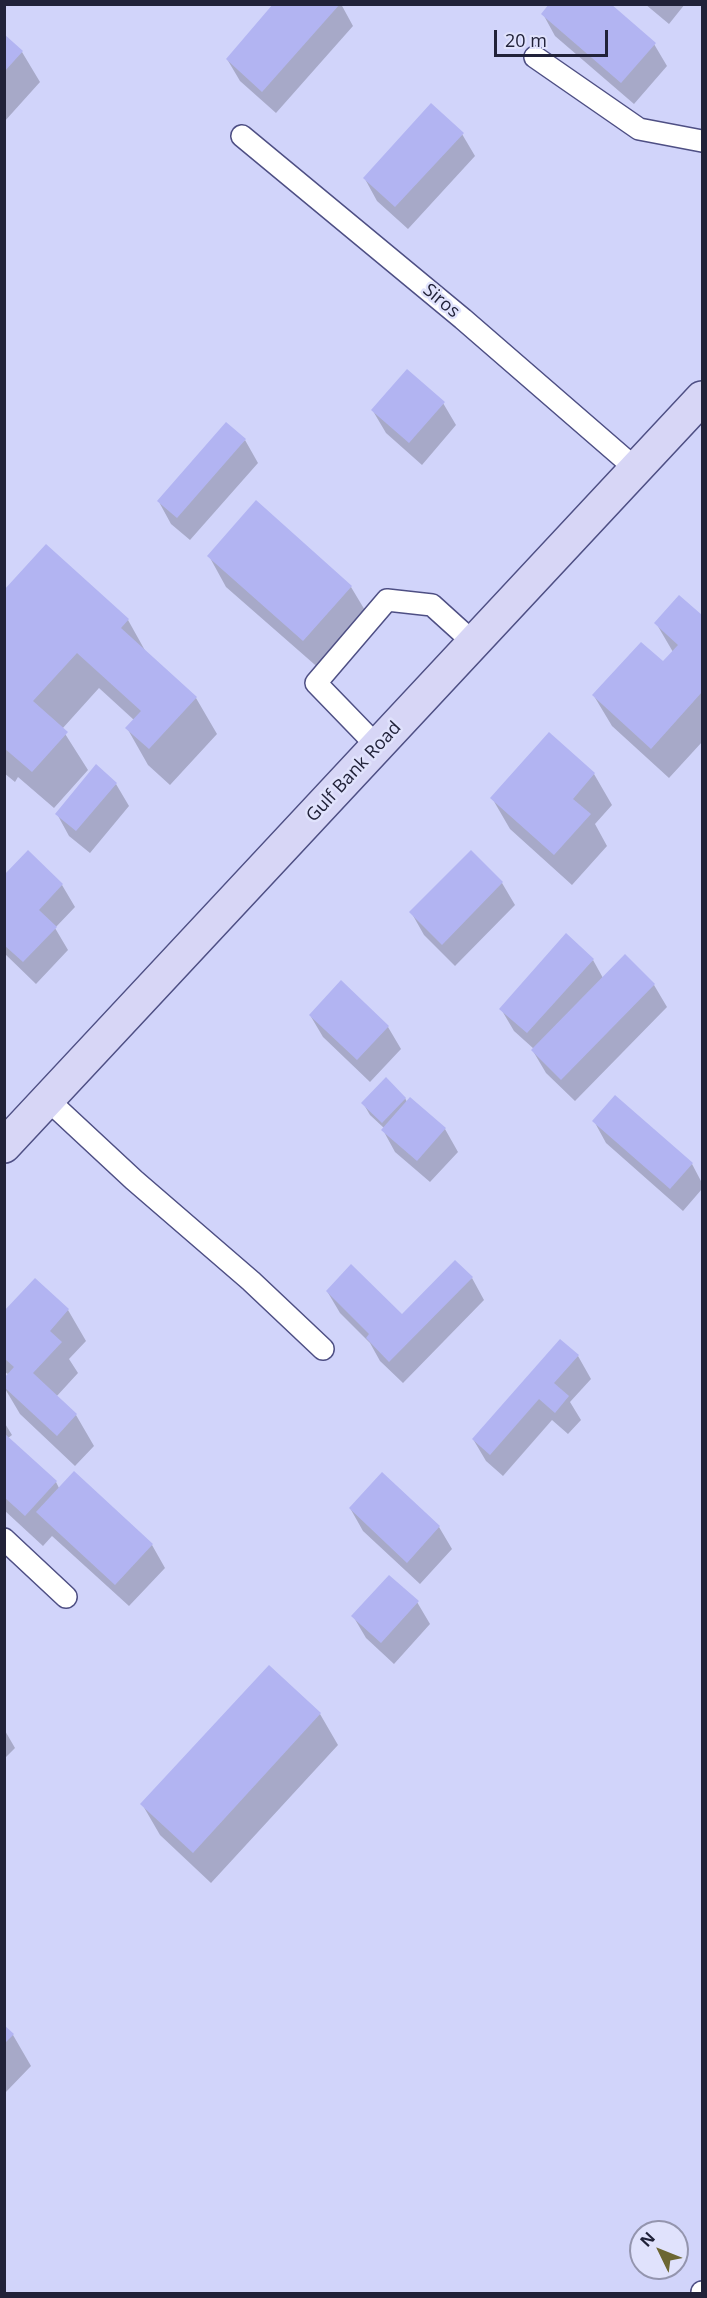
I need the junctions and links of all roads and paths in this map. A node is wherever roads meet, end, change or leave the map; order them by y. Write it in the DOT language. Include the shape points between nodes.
graph roads {
  1 [pos="535,57"];
  2 [pos="242,136"];
  3 [pos="702,141"];
  4 [pos="702,398"];
  5 [pos="636,469"];
  6 [pos="474,644"];
  7 [pos="377,747"];
  8 [pos="48,1100"];
  9 [pos="9,1132"];
  10 [pos="323,1349"];
  11 [pos="4,1539"];
  12 [pos="66,1597"];
  1 -- 3 [label="lane" via="639,129"];
  2 -- 5 [label="lane, Siros"];
  4 -- 5 [label="main road, Gulf Bank Road"];
  5 -- 6 [label="main road, Gulf Bank Road"];
  6 -- 7 [label="main road, Gulf Bank Road"];
  6 -- 7 [label="lane" via="432,605 387,600 316,683"];
  7 -- 8 [label="main road, Gulf Bank Road"];
  8 -- 9 [label="main road, Gulf Bank Road"];
  8 -- 10 [label="lane"];
  11 -- 12 [label="lane"];
}
